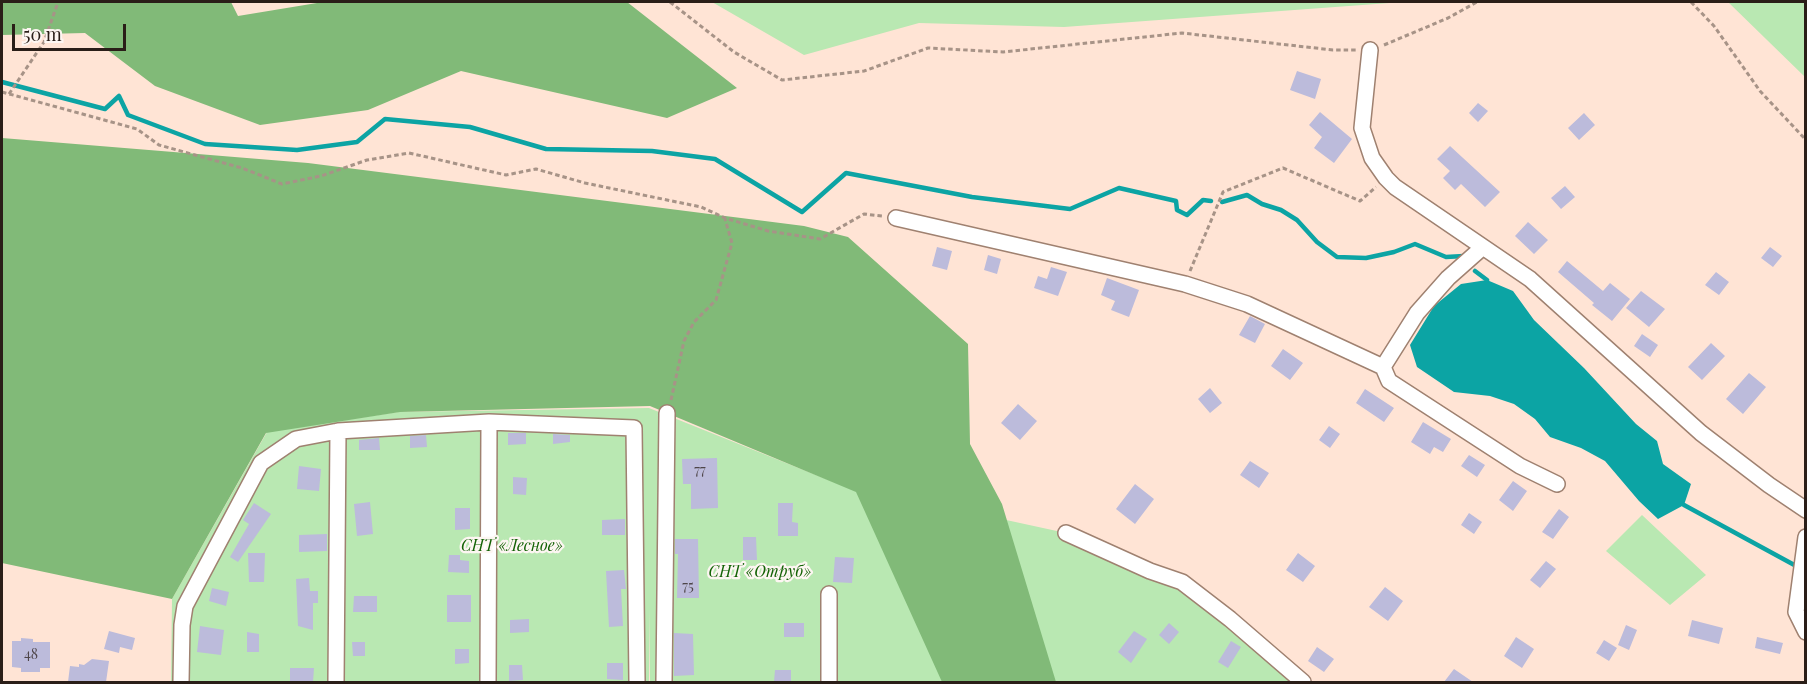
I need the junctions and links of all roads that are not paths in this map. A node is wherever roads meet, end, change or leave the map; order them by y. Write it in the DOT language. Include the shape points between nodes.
graph roads {
  1 [pos="1370,50"];
  2 [pos="896,218"];
  3 [pos="1483,247"];
  4 [pos="1383,367"];
  5 [pos="667,413"];
  6 [pos="489,422"];
  7 [pos="338,431"];
  8 [pos="1557,484"];
  9 [pos="1806,510"];
  10 [pos="1066,533"];
  11 [pos="1806,537"];
  12 [pos="830,594"];
  13 [pos="1806,632"];
  14 [pos="181,682"];
  15 [pos="336,682"];
  16 [pos="488,682"];
  17 [pos="637,682"];
  18 [pos="664,682"];
  19 [pos="829,682"];
  20 [pos="1303,682"];
  1 -- 3 [label="street" via="1362,128 1372,158 1395,188"];
  2 -- 4 [label="street" via="1185,284 1247,304"];
  3 -- 4 [label="street" via="1417,313"];
  3 -- 9 [label="street" via="1530,279 1701,433"];
  4 -- 8 [label="street" via="1389,381 1520,466"];
  5 -- 18 [label="street"];
  6 -- 7 [label="street"];
  6 -- 16 [label="street"];
  6 -- 17 [label="street" via="634,428"];
  7 -- 14 [label="street" via="296,439 261,464 185,606"];
  7 -- 15 [label="street"];
  10 -- 20 [label="street" via="1182,582"];
  11 -- 13 [label="street" via="1796,612"];
  12 -- 19 [label="street"];
}
